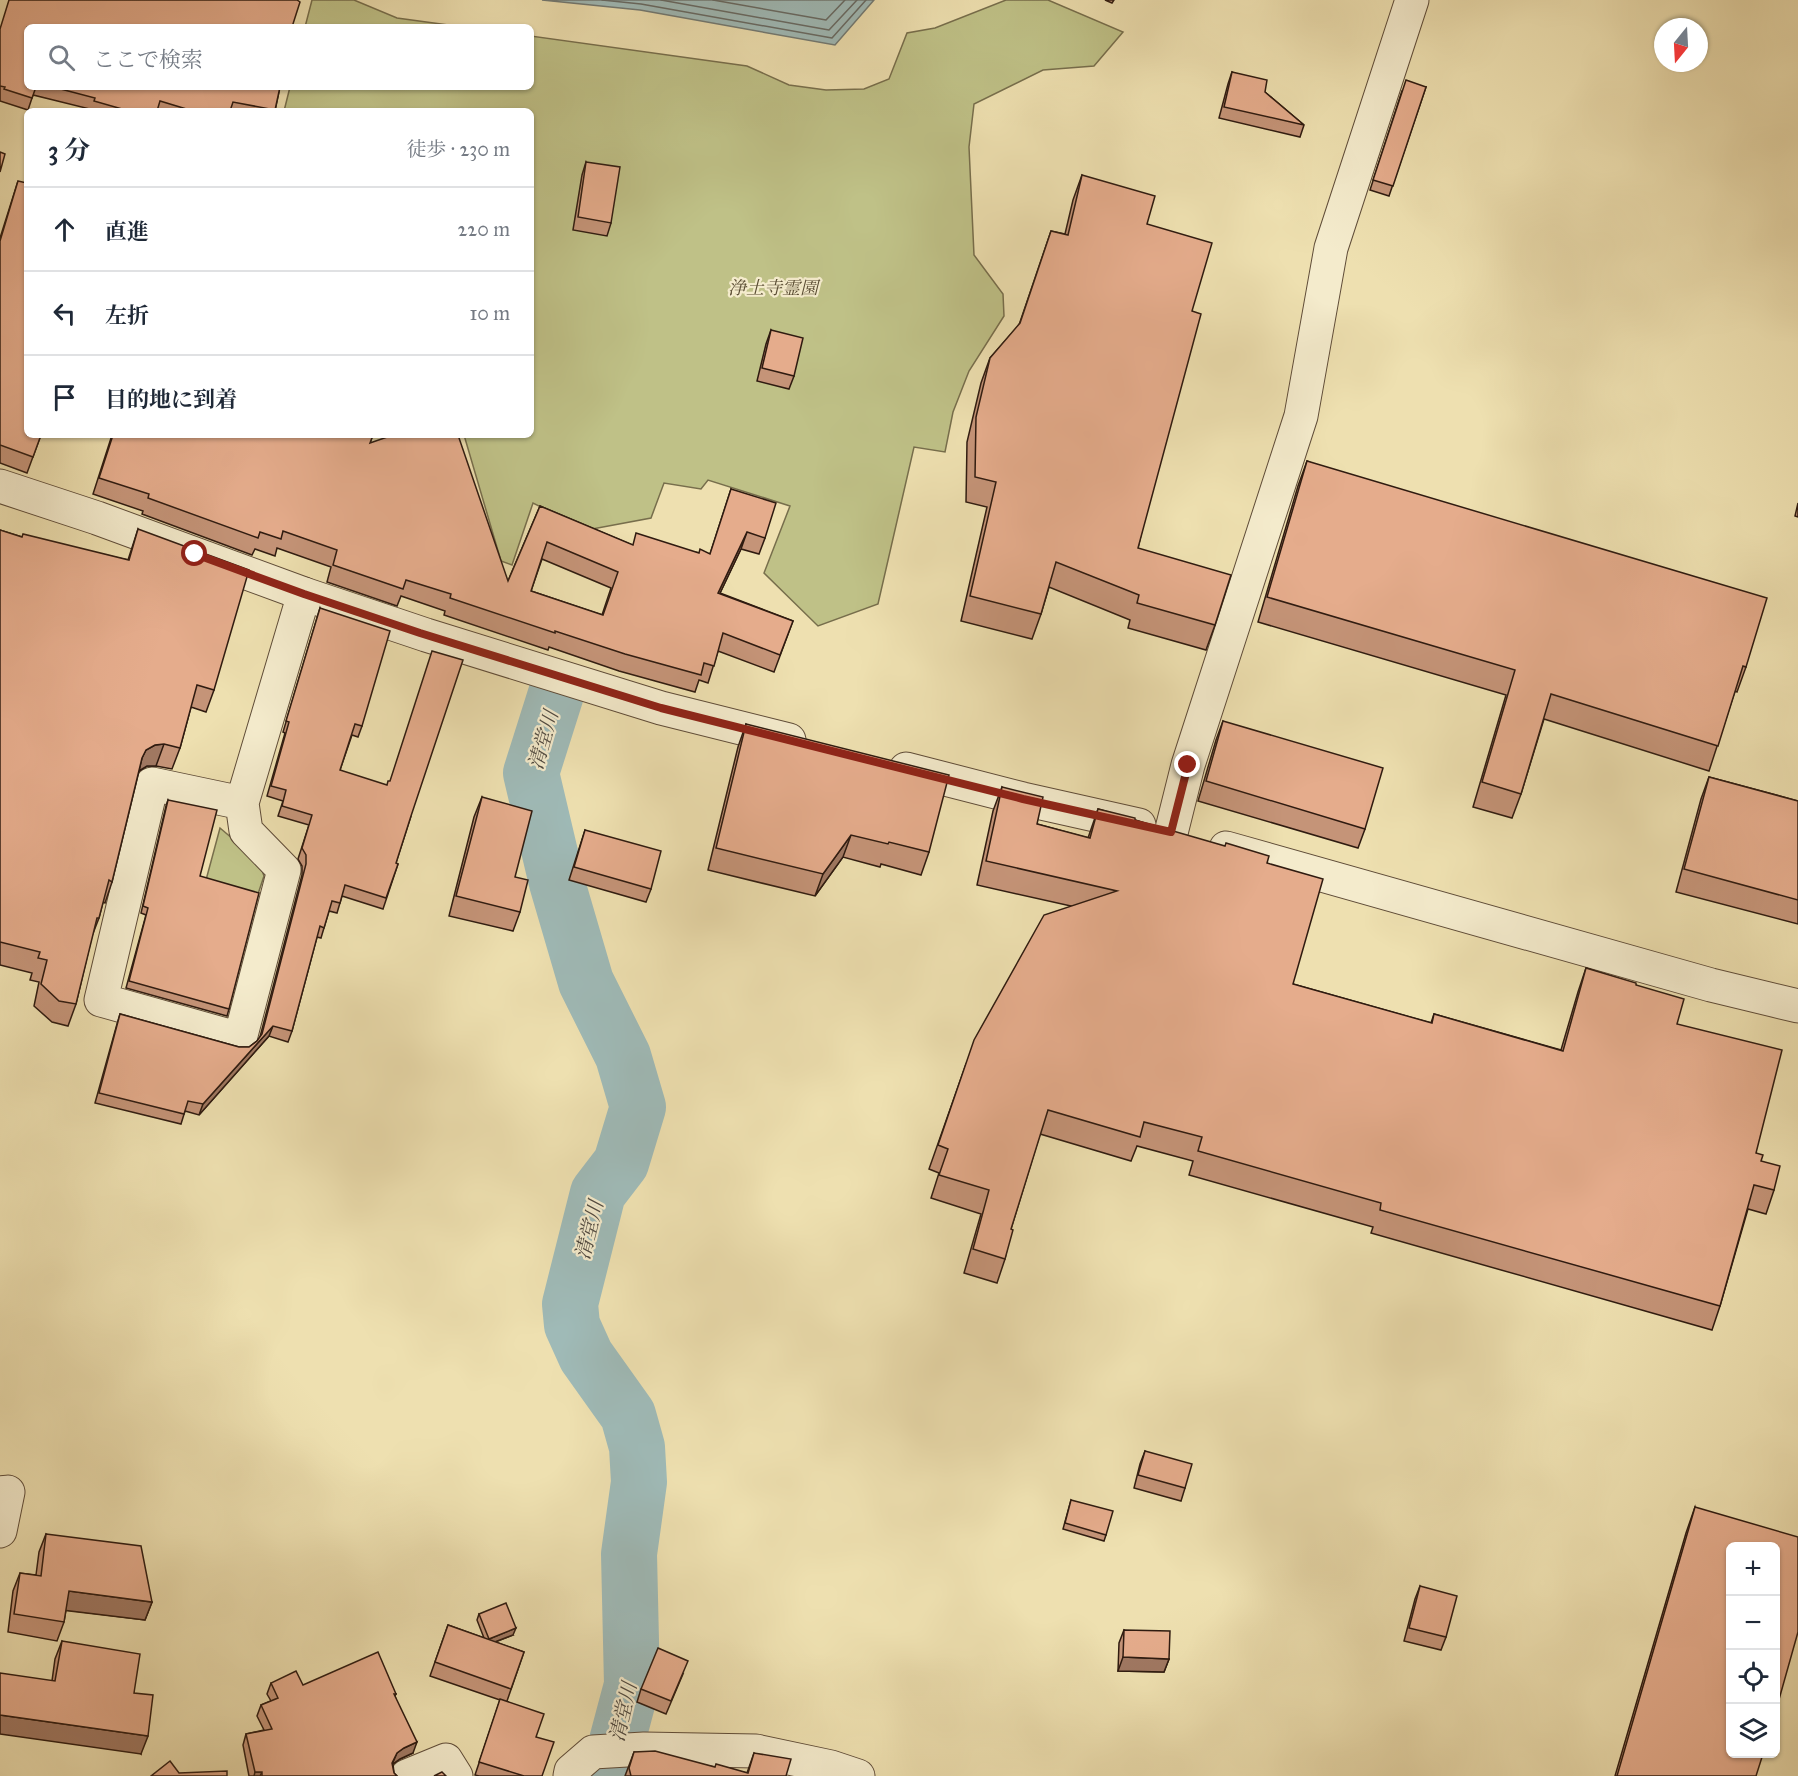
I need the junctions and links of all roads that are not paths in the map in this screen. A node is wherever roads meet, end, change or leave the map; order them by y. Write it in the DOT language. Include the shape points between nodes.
graph roads {
  1 [pos="1412,0"];
  2 [pos="0,486"];
  3 [pos="304,594"];
  4 [pos="823,749"];
  5 [pos="881,763"];
  6 [pos="242,803"];
  7 [pos="1171,832"];
  8 [pos="1798,1006"];
  9 [pos="0,1493"];
  10 [pos="0,1531"];
  11 [pos="407,1776"];
  12 [pos="456,1776"];
  13 [pos="570,1776"];
  14 [pos="858,1776"];
  1 -- 7 [label="street" via="1331,248 1301,416 1188,765"];
  2 -- 3 [label="street"];
  3 -- 4 [label="street" via="661,708"];
  3 -- 6 [label="street"];
  5 -- 7 [label="street"];
  6 -- 6 [label="street" via="246,831 284,870 240,1039 101,1000 152,784"];
  7 -- 8 [label="street" via="1700,982"];
  9 -- 10 [label="street" via="8,1492"];
  11 -- 12 [label="street" via="446,1760"];
  13 -- 14 [label="street" via="592,1752 644,1749 756,1751"];
}
